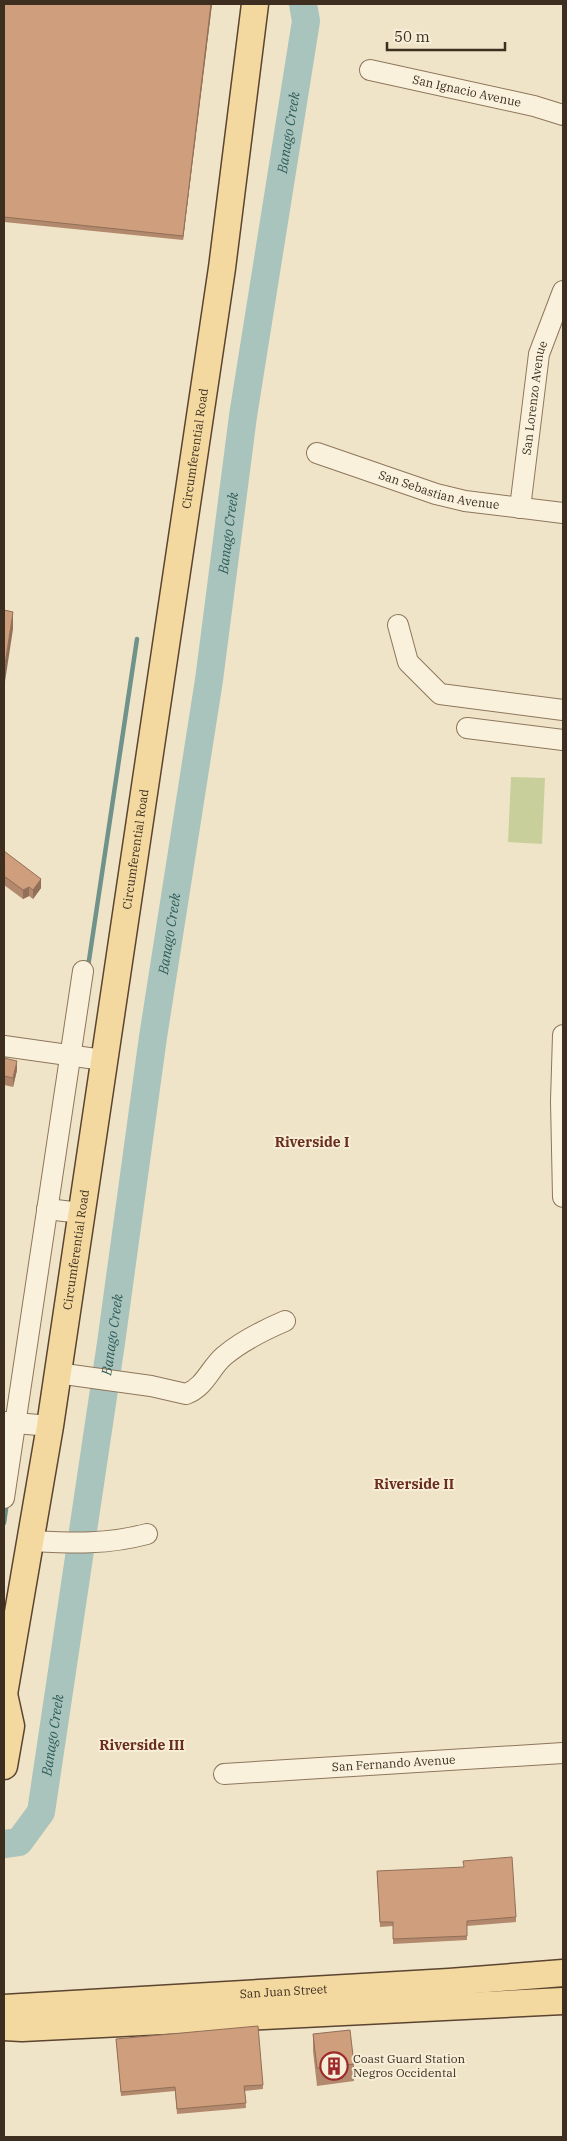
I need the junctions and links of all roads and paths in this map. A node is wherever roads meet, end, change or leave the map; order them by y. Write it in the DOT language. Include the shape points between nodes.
graph roads {
  1 [pos="254,4"];
  2 [pos="370,70"];
  3 [pos="563,115"];
  4 [pos="563,292"];
  5 [pos="318,453"];
  6 [pos="520,508"];
  7 [pos="563,513"];
  8 [pos="398,625"];
  9 [pos="563,710"];
  10 [pos="467,728"];
  11 [pos="563,740"];
  12 [pos="83,971"];
  13 [pos="563,1035"];
  14 [pos="4,1046"];
  15 [pos="83,1058"];
  16 [pos="563,1197"];
  17 [pos="60,1211"];
  18 [pos="285,1321"];
  19 [pos="57,1374"];
  20 [pos="23,1424"];
  21 [pos="4,1498"];
  22 [pos="148,1534"];
  23 [pos="30,1541"];
  24 [pos="8,1645"];
  25 [pos="4,1694"];
  26 [pos="563,1753"];
  27 [pos="4,1766"];
  28 [pos="224,1774"];
  29 [pos="563,1973"];
  30 [pos="563,2001"];
  31 [pos="4,2008"];
  32 [pos="4,2027"];
  1 -- 15 [label="main road, Circumferential Road" via="222,268"];
  2 -- 3 [label="street, San Ignacio Avenue"];
  4 -- 6 [label="street, San Lorenzo Avenue" via="540,354"];
  5 -- 6 [label="street, San Sebastian Avenue" via="436,494"];
  6 -- 7 [label="street, San Sebastian Avenue"];
  8 -- 9 [label="street" via="408,662 440,694"];
  10 -- 11 [label="street"];
  12 -- 15 [label="street"];
  13 -- 16 [label="street"];
  14 -- 15 [label="street"];
  15 -- 17 [label="main road, Circumferential Road"];
  15 -- 17 [label="street"];
  17 -- 19 [label="main road, Circumferential Road"];
  17 -- 20 [label="street"];
  18 -- 19 [label="street" via="224,1356 200,1386 186,1394 106,1379"];
  19 -- 20 [label="main road, Circumferential Road"];
  20 -- 21 [label="street"];
  20 -- 23 [label="main road, Circumferential Road"];
  22 -- 23 [label="street" via="80,1544"];
  23 -- 24 [label="main road, Circumferential Road"];
  24 -- 25 [label="main road, Circumferential Road"];
  25 -- 27 [label="main road, Circumferential Road" via="11,1726"];
  26 -- 28 [label="street, San Fernando Avenue"];
  29 -- 31 [label="main road, San Juan Street"];
  30 -- 32 [label="main road, San Juan Street"];
}
